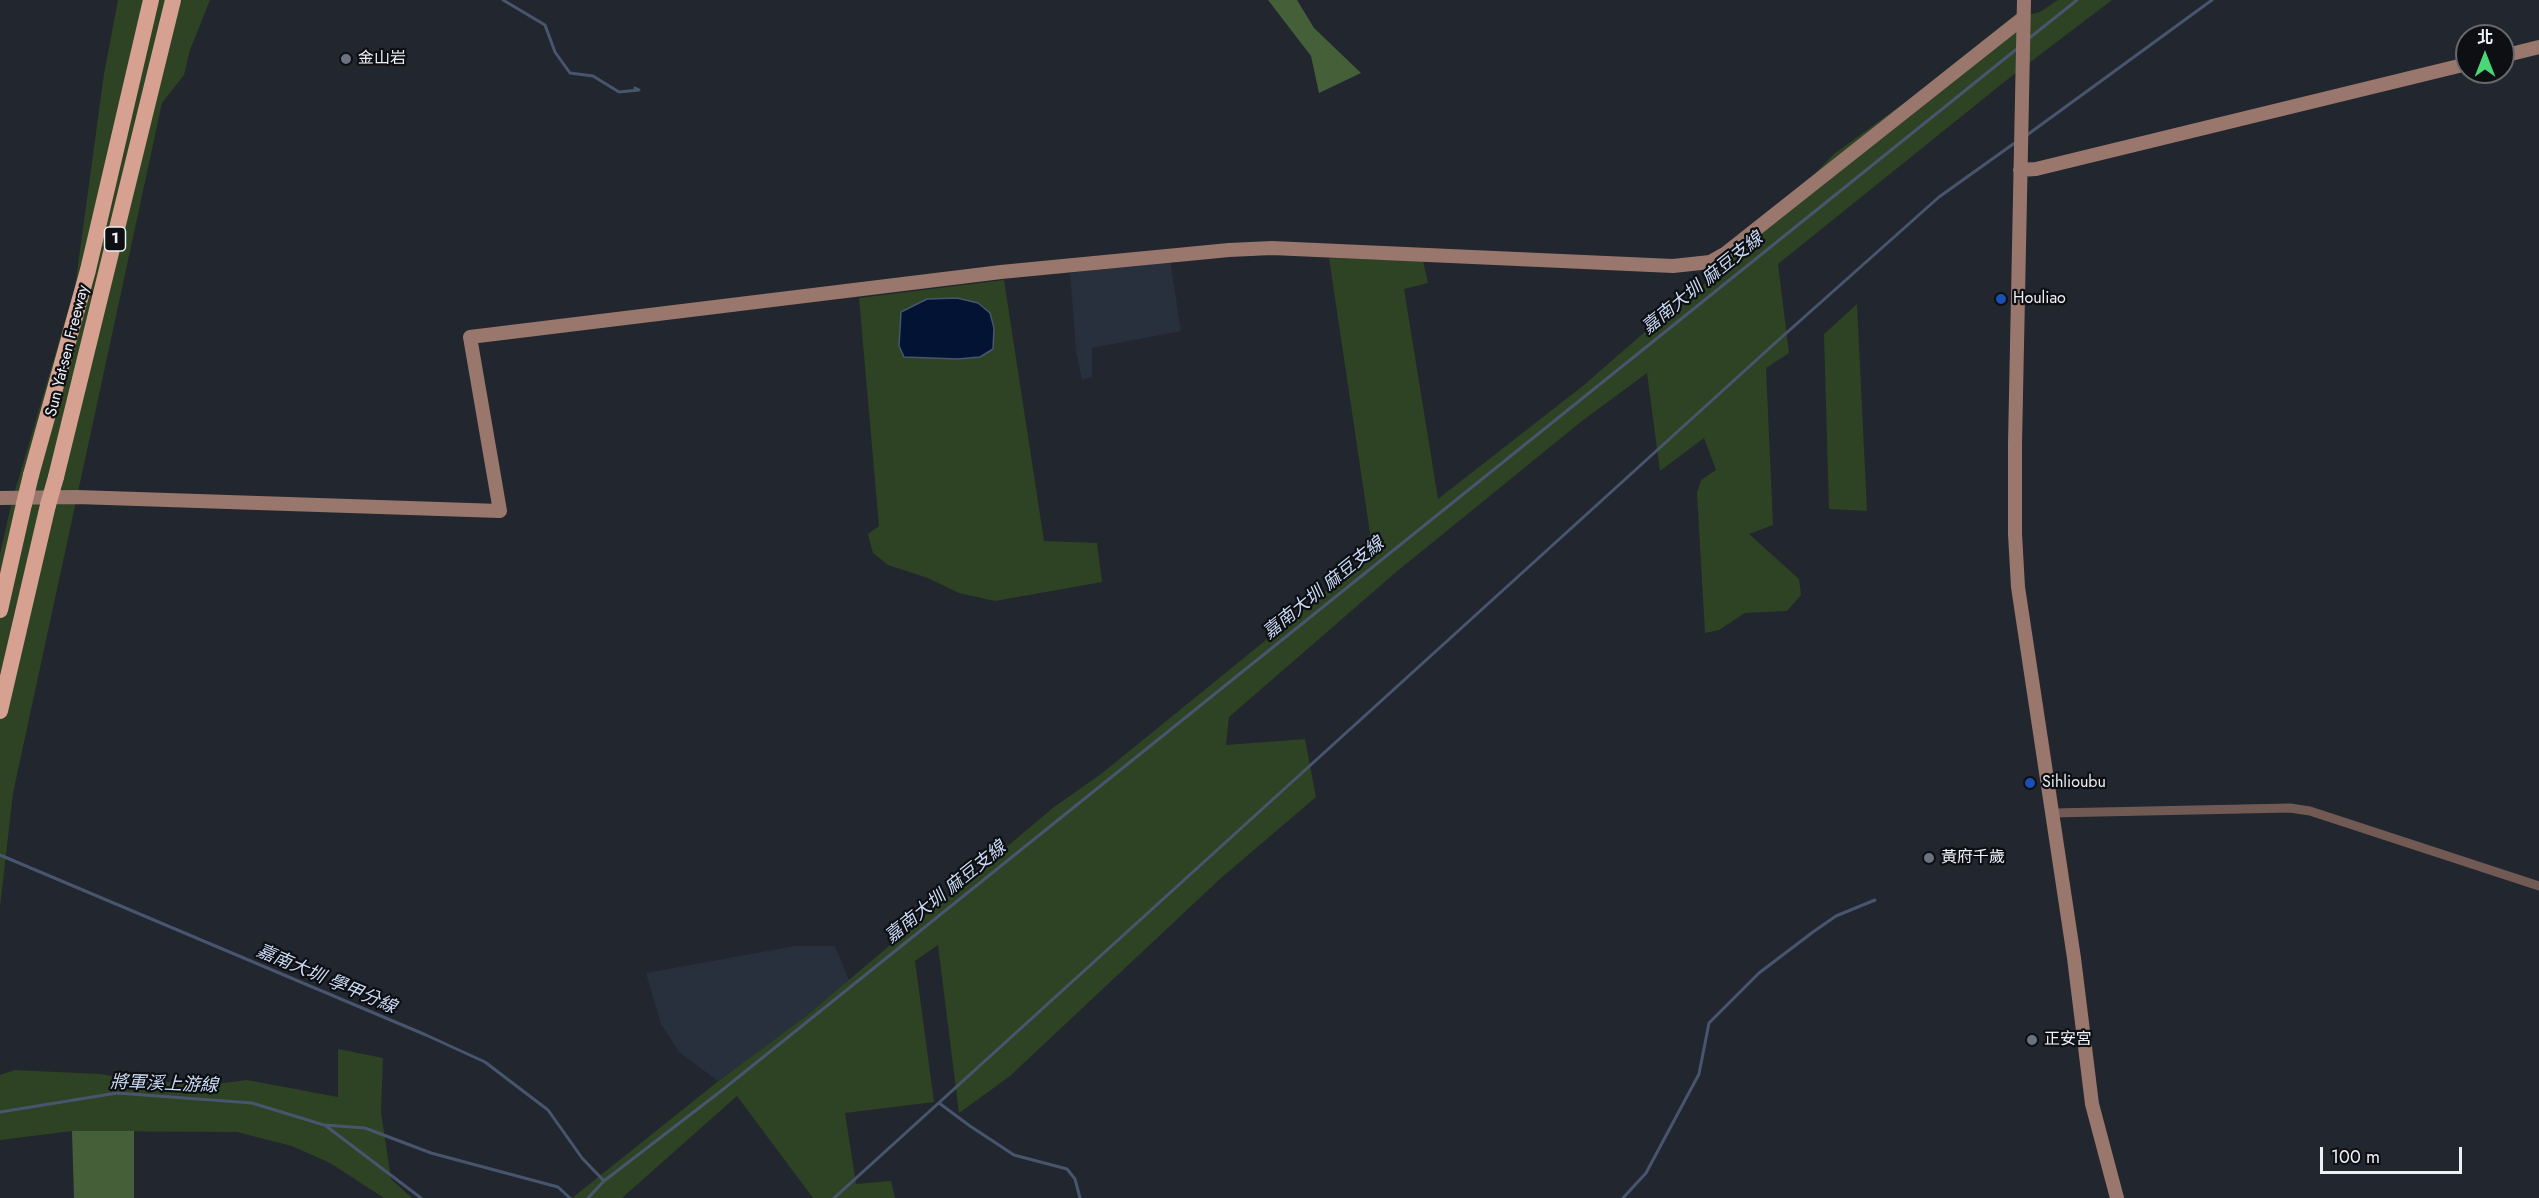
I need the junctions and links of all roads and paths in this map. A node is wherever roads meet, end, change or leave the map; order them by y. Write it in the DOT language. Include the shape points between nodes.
graph roads {
  1 [pos="151,0"];
  2 [pos="173,0"];
  3 [pos="2024,0"];
  4 [pos="2023,24"];
  5 [pos="2539,47"];
  6 [pos="2515,53"];
  7 [pos="2455,67"];
  8 [pos="2020,170"];
  9 [pos="0,498"];
  10 [pos="0,610"];
  11 [pos="0,711"];
  12 [pos="2052,813"];
  13 [pos="2539,886"];
  14 [pos="2117,1198"];
  1 -- 10 [label="highway, Sun Yat-sen Freeway / 1, bridge" via="88,270 24,504"];
  2 -- 11 [label="highway, Sun Yat-sen Freeway / 1, bridge"];
  3 -- 4 [label="street"];
  4 -- 8 [label="street"];
  4 -- 9 [label="street" via="1710,262 1672,266 1272,248 1229,250 1033,268 470,337 501,511"];
  5 -- 6 [label="street"];
  7 -- 8 [label="street"];
  8 -- 12 [label="street" via="2015,534 2020,608"];
  12 -- 13 [label="street" via="2290,808"];
  12 -- 14 [label="street" via="2092,1104"];
}
